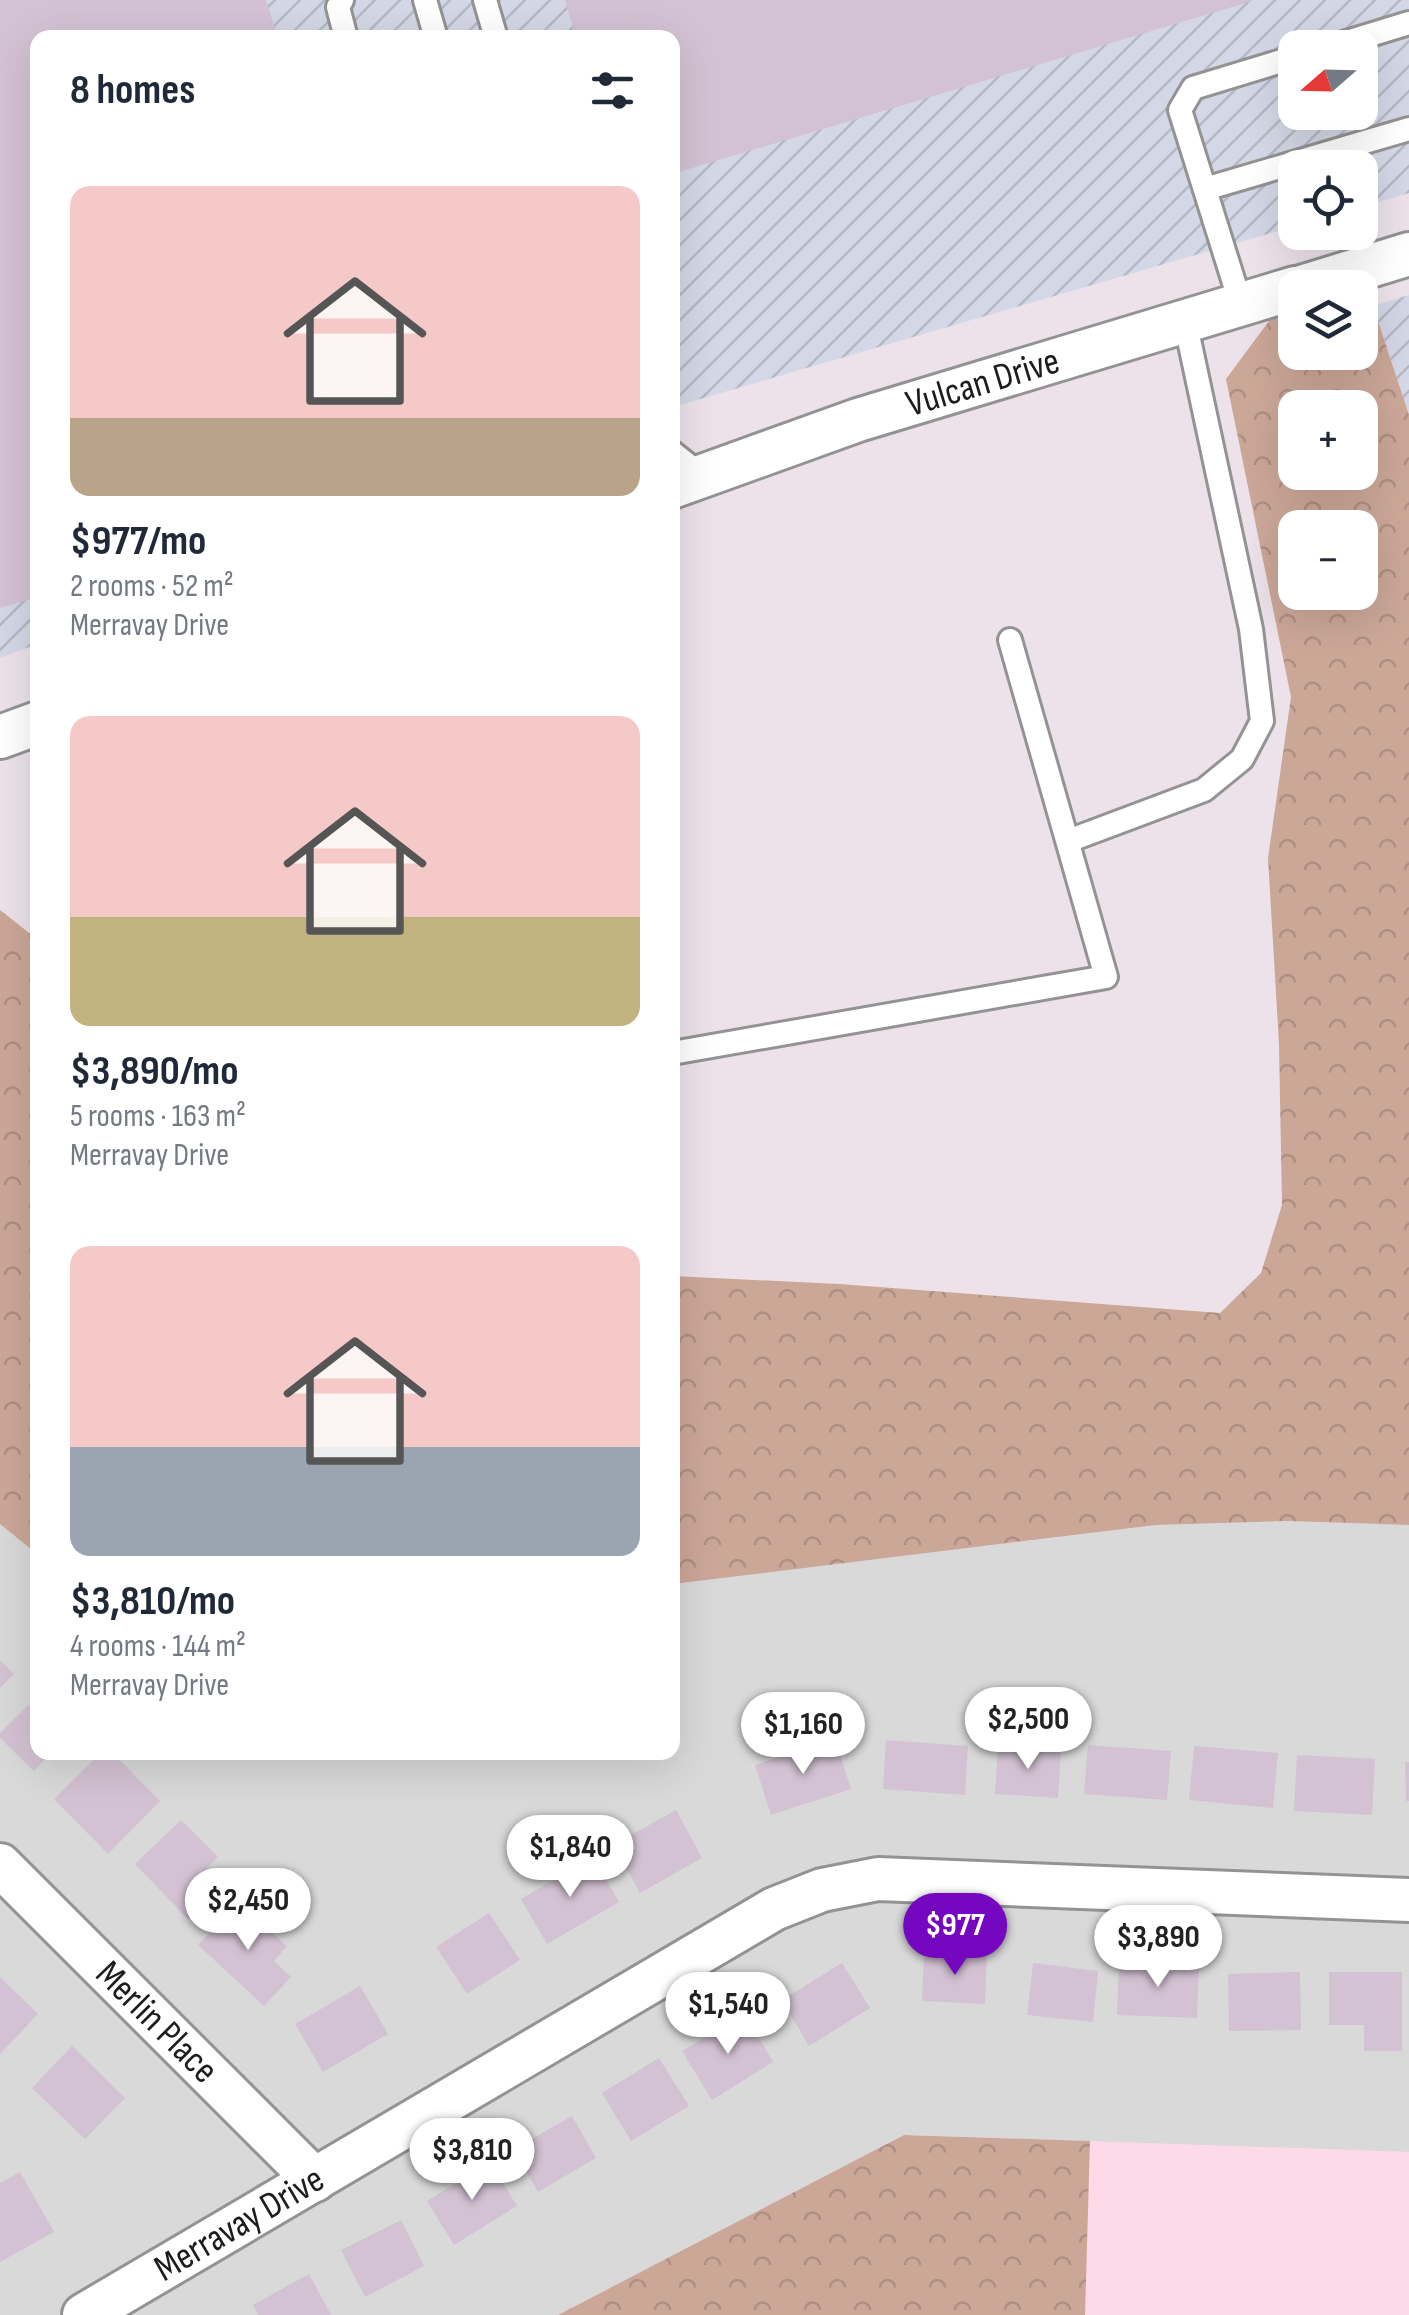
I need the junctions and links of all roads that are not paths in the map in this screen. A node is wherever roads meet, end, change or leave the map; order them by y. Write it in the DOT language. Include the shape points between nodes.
graph roads {
  1 [pos="342,0"];
  2 [pos="425,0"];
  3 [pos="484,0"];
  4 [pos="1409,23"];
  5 [pos="344,30"];
  6 [pos="434,30"];
  7 [pos="493,30"];
  8 [pos="1378,32"];
  9 [pos="1278,62"];
  10 [pos="1409,129"];
  11 [pos="1205,190"];
  12 [pos="1409,254"];
  13 [pos="1356,270"];
  14 [pos="1278,293"];
  15 [pos="1240,305"];
  16 [pos="1186,321"];
  17 [pos="682,472"];
  18 [pos="1010,640"];
  19 [pos="30,725"];
  20 [pos="0,736"];
  21 [pos="1068,842"];
  22 [pos="680,1052"];
  23 [pos="0,1865"];
  24 [pos="1409,1900"];
  25 [pos="315,2180"];
  26 [pos="84,2315"];
  1 -- 5 [label="lane"];
  2 -- 6 [label="lane"];
  3 -- 7 [label="lane"];
  4 -- 8 [label="lane"];
  9 -- 11 [label="lane" via="1193,88 1186,97 1180,110"];
  10 -- 11 [label="lane"];
  11 -- 15 [label="lane"];
  12 -- 13 [label="street, Vulcan Drive"];
  14 -- 15 [label="street, Vulcan Drive"];
  15 -- 16 [label="street, Vulcan Drive"];
  16 -- 17 [label="street, Vulcan Drive"];
  16 -- 21 [label="lane" via="1251,629 1262,721 1242,759 1204,790"];
  18 -- 21 [label="lane"];
  19 -- 20 [label="street"];
  21 -- 22 [label="lane" via="1106,977"];
  23 -- 25 [label="street, Merlin Place"];
  24 -- 25 [label="street, Merravay Drive" via="878,1880 822,1890 774,1910"];
  25 -- 26 [label="street, Merravay Drive"];
}
